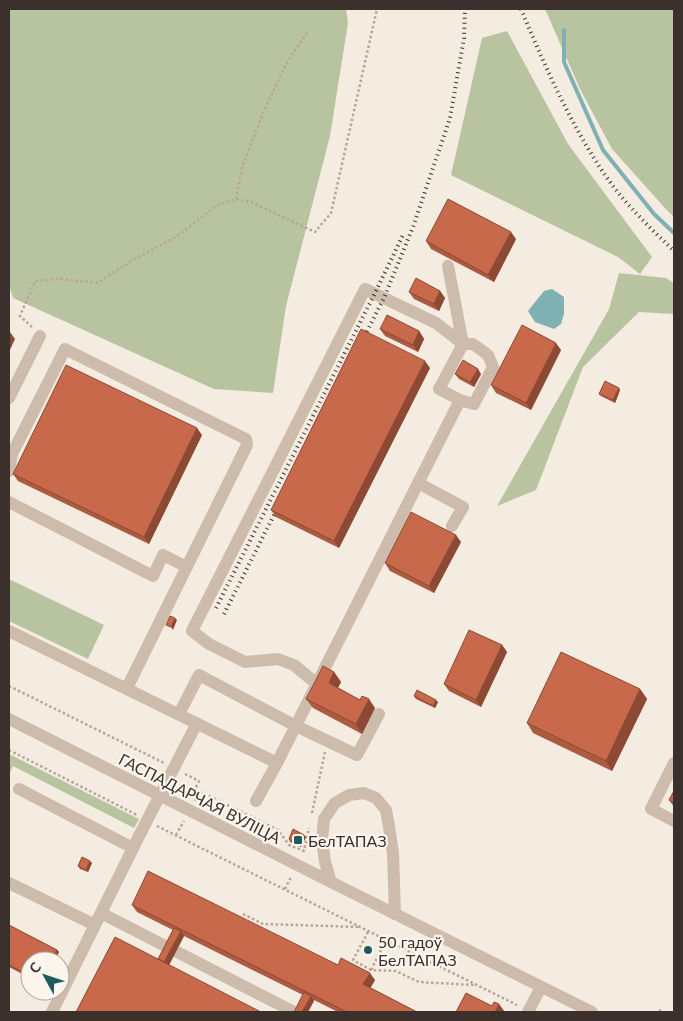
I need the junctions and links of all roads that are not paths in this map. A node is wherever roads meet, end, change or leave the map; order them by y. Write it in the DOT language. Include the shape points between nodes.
graph roads {
  1 [pos="448,266"];
  2 [pos="40,336"];
  3 [pos="463,344"];
  4 [pos="9,398"];
  5 [pos="460,400"];
  6 [pos="9,471"];
  7 [pos="418,483"];
  8 [pos="9,502"];
  9 [pos="452,526"];
  10 [pos="187,567"];
  11 [pos="9,630"];
  12 [pos="317,684"];
  13 [pos="127,688"];
  14 [pos="179,714"];
  15 [pos="379,714"];
  16 [pos="9,719"];
  17 [pos="197,723"];
  18 [pos="296,726"];
  19 [pos="277,763"];
  20 [pos="674,763"];
  21 [pos="19,789"];
  22 [pos="160,796"];
  23 [pos="256,802"];
  24 [pos="674,822"];
  25 [pos="133,848"];
  26 [pos="331,882"];
  27 [pos="9,883"];
  28 [pos="101,913"];
  29 [pos="395,914"];
  30 [pos="95,925"];
  31 [pos="541,987"];
  32 [pos="528,1011"];
  33 [pos="52,1012"];
  34 [pos="294,1012"];
  35 [pos="592,1012"];
  1 -- 3 [label="street"];
  2 -- 4 [label="street"];
  3 -- 5 [label="street" via="439,389"];
  3 -- 5 [label="street" via="473,344 488,355 493,368 474,404"];
  3 -- 12 [label="street" via="436,323 365,289 192,631 209,644 245,662 278,659 294,665"];
  5 -- 7 [label="street"];
  6 -- 10 [label="street" via="12,454 65,349 246,439 247,445"];
  7 -- 9 [label="street" via="463,507"];
  7 -- 12 [label="street"];
  8 -- 10 [label="street" via="153,576 163,555"];
  10 -- 13 [label="street"];
  11 -- 13 [label="street"];
  12 -- 18 [label="street"];
  13 -- 14 [label="street"];
  14 -- 17 [label="street"];
  14 -- 18 [label="street" via="199,675"];
  15 -- 18 [label="street" via="357,755"];
  16 -- 22 [label="street, ГАСПАДАРЧАЯ ВУЛІЦА"];
  17 -- 19 [label="street"];
  17 -- 22 [label="street"];
  18 -- 19 [label="street"];
  19 -- 23 [label="street"];
  20 -- 24 [label="street" via="651,809"];
  21 -- 25 [label="street"];
  22 -- 25 [label="street"];
  22 -- 26 [label="street, ГАСПАДАРЧАЯ ВУЛІЦА"];
  25 -- 28 [label="street"];
  26 -- 29 [label="street, ГАСПАДАРЧАЯ ВУЛІЦА"];
  26 -- 29 [label="street" via="322,840 324,819 335,803 349,795 364,792 376,798 386,810 393,853"];
  27 -- 30 [label="street"];
  28 -- 30 [label="street"];
  28 -- 34 [label="street"];
  29 -- 31 [label="street, ГАСПАДАРЧАЯ ВУЛІЦА"];
  30 -- 33 [label="street"];
  31 -- 32 [label="street"];
  31 -- 35 [label="street, ГАСПАДАРЧАЯ ВУЛІЦА"];
}
